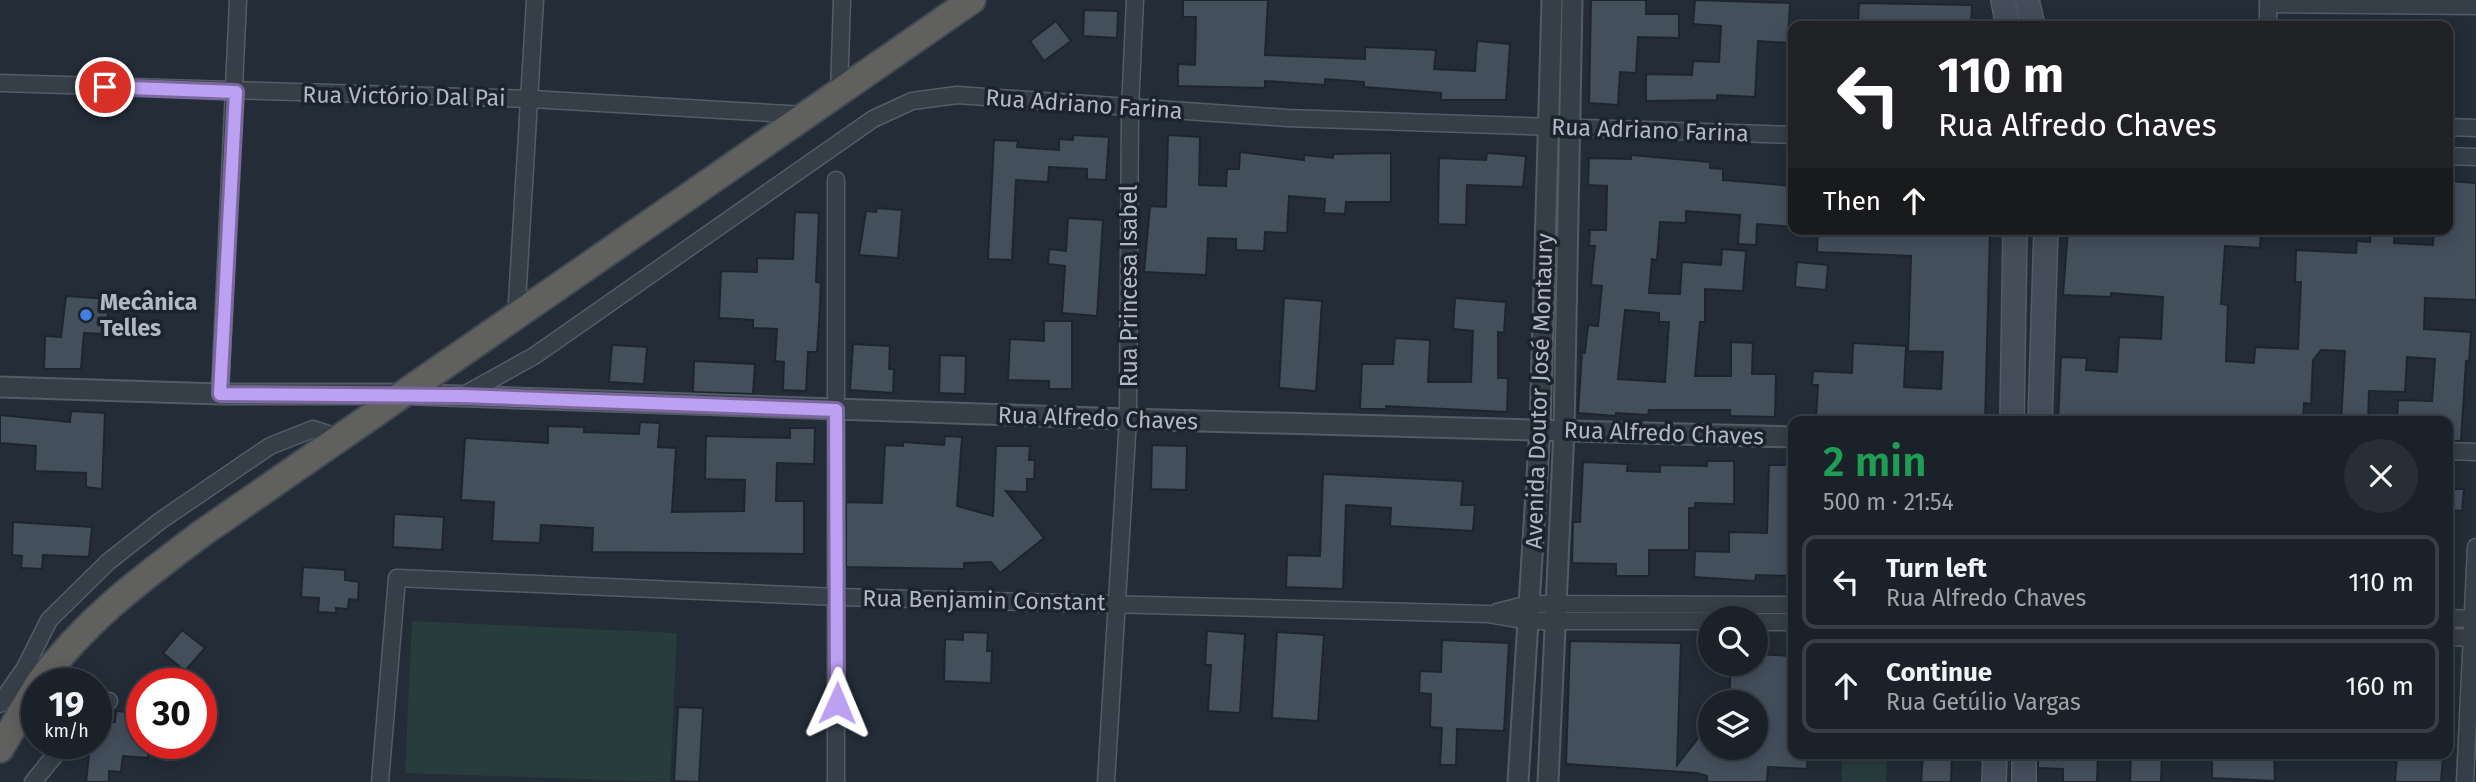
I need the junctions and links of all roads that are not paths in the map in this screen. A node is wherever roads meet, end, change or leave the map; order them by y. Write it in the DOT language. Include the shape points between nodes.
graph roads {
  1 [pos="238,0"];
  2 [pos="534,0"];
  3 [pos="842,0"];
  4 [pos="972,0"];
  5 [pos="1135,0"];
  6 [pos="1552,0"];
  7 [pos="1572,0"];
  8 [pos="2003,0"];
  9 [pos="2027,0"];
  10 [pos="2268,2"];
  11 [pos="2476,6"];
  12 [pos="2007,21"];
  13 [pos="2032,21"];
  14 [pos="2267,21"];
  15 [pos="0,83"];
  16 [pos="236,92"];
  17 [pos="839,93"];
  18 [pos="531,99"];
  19 [pos="1130,108"];
  20 [pos="808,115"];
  21 [pos="1570,126"];
  22 [pos="1549,127"];
  23 [pos="2453,127"];
  24 [pos="2476,128"];
  25 [pos="1788,135"];
  26 [pos="2453,156"];
  27 [pos="2476,157"];
  28 [pos="836,180"];
  29 [pos="2015,235"];
  30 [pos="2046,235"];
  31 [pos="516,319"];
  32 [pos="0,387"];
  33 [pos="220,394"];
  34 [pos="402,394"];
  35 [pos="462,396"];
  36 [pos="836,410"];
  37 [pos="2012,416"];
  38 [pos="2040,416"];
  39 [pos="1128,419"];
  40 [pos="1540,428"];
  41 [pos="1564,430"];
  42 [pos="1788,437"];
  43 [pos="340,438"];
  44 [pos="2453,451"];
  45 [pos="2476,452"];
  46 [pos="2476,547"];
  47 [pos="838,597"];
  48 [pos="1119,602"];
  49 [pos="1788,605"];
  50 [pos="1529,612"];
  51 [pos="1557,613"];
  52 [pos="2453,618"];
  53 [pos="2474,619"];
  54 [pos="1698,620"];
  55 [pos="1768,622"];
  56 [pos="1788,622"];
  57 [pos="2453,637"];
  58 [pos="2474,638"];
  59 [pos="50,668"];
  60 [pos="0,704"];
  61 [pos="21,713"];
  62 [pos="0,749"];
  63 [pos="52,759"];
  64 [pos="1995,759"];
  65 [pos="2024,759"];
  66 [pos="33,782"];
  67 [pos="380,782"];
  68 [pos="836,782"];
  69 [pos="1105,782"];
  70 [pos="1518,782"];
  71 [pos="1548,782"];
  72 [pos="1994,782"];
  73 [pos="2024,782"];
  74 [pos="2465,782"];
  1 -- 16 [label="street"];
  2 -- 18 [label="street"];
  3 -- 17 [label="street"];
  4 -- 17 [label="highway"];
  5 -- 19 [label="street, Rua Princesa Isabel"];
  6 -- 22 [label="street, Avenida Doutor José Montaury"];
  7 -- 21 [label="street, Avenida Doutor José Montaury"];
  8 -- 12 [label="main road"];
  9 -- 13 [label="main road"];
  10 -- 11 [label="street"];
  10 -- 14 [label="street"];
  15 -- 16 [label="street, Rua Victório Dal Pai"];
  16 -- 18 [label="street, Rua Victório Dal Pai"];
  16 -- 33 [label="street"];
  17 -- 20 [label="highway"];
  18 -- 20 [label="street, Rua Victório Dal Pai"];
  18 -- 31 [label="street"];
  19 -- 22 [label="street, Rua Adriano Farina"];
  19 -- 35 [label="street, Rua Adriano Farina" via="957,95 912,102 873,119 534,356"];
  19 -- 39 [label="street, Rua Princesa Isabel"];
  20 -- 31 [label="highway"];
  21 -- 22 [label="street, Rua Adriano Farina"];
  21 -- 25 [label="street, Rua Adriano Farina"];
  21 -- 41 [label="street, Avenida Doutor José Montaury"];
  22 -- 40 [label="street, Avenida Doutor José Montaury"];
  23 -- 24 [label="street"];
  26 -- 27 [label="street"];
  28 -- 36 [label="street"];
  29 -- 37 [label="main road"];
  30 -- 38 [label="main road"];
  31 -- 34 [label="highway"];
  32 -- 33 [label="street, Rua Alfredo Chaves"];
  33 -- 34 [label="street, Rua Alfredo Chaves"];
  34 -- 35 [label="street, Rua Alfredo Chaves"];
  34 -- 43 [label="highway"];
  35 -- 36 [label="street, Rua Alfredo Chaves"];
  36 -- 39 [label="street, Rua Alfredo Chaves"];
  36 -- 47 [label="street"];
  39 -- 40 [label="street, Rua Alfredo Chaves"];
  39 -- 48 [label="street, Rua Princesa Isabel"];
  40 -- 41 [label="street, Rua Alfredo Chaves"];
  40 -- 50 [label="street, Avenida Doutor José Montaury"];
  41 -- 42 [label="street, Rua Alfredo Chaves"];
  41 -- 51 [label="street, Avenida Doutor José Montaury"];
  43 -- 59 [label="highway" via="116,598"];
  43 -- 60 [label="street" via="313,429 271,446 149,529 49,620"];
  44 -- 45 [label="street"];
  46 -- 53 [label="street"];
  47 -- 48 [label="street, Rua Benjamin Constant"];
  47 -- 67 [label="street, Rua Benjamin Constant" via="397,578"];
  47 -- 68 [label="street"];
  48 -- 50 [label="street, Rua Benjamin Constant"];
  48 -- 69 [label="street, Rua Princesa Isabel"];
  49 -- 51 [label="street, Rua Benjamin Constant"];
  50 -- 51 [label="street, Rua Benjamin Constant"];
  50 -- 70 [label="street, Avenida Doutor José Montaury"];
  51 -- 54 [label="street, Rua Benjamin Constant"];
  51 -- 71 [label="street, Avenida Doutor José Montaury"];
  52 -- 53 [label="street"];
  53 -- 58 [label="street"];
  55 -- 56 [label="street"];
  57 -- 58 [label="street"];
  58 -- 74 [label="street"];
  61 -- 62 [label="highway"];
  63 -- 66 [label="street"];
  64 -- 72 [label="main road"];
  65 -- 73 [label="main road"];
}
